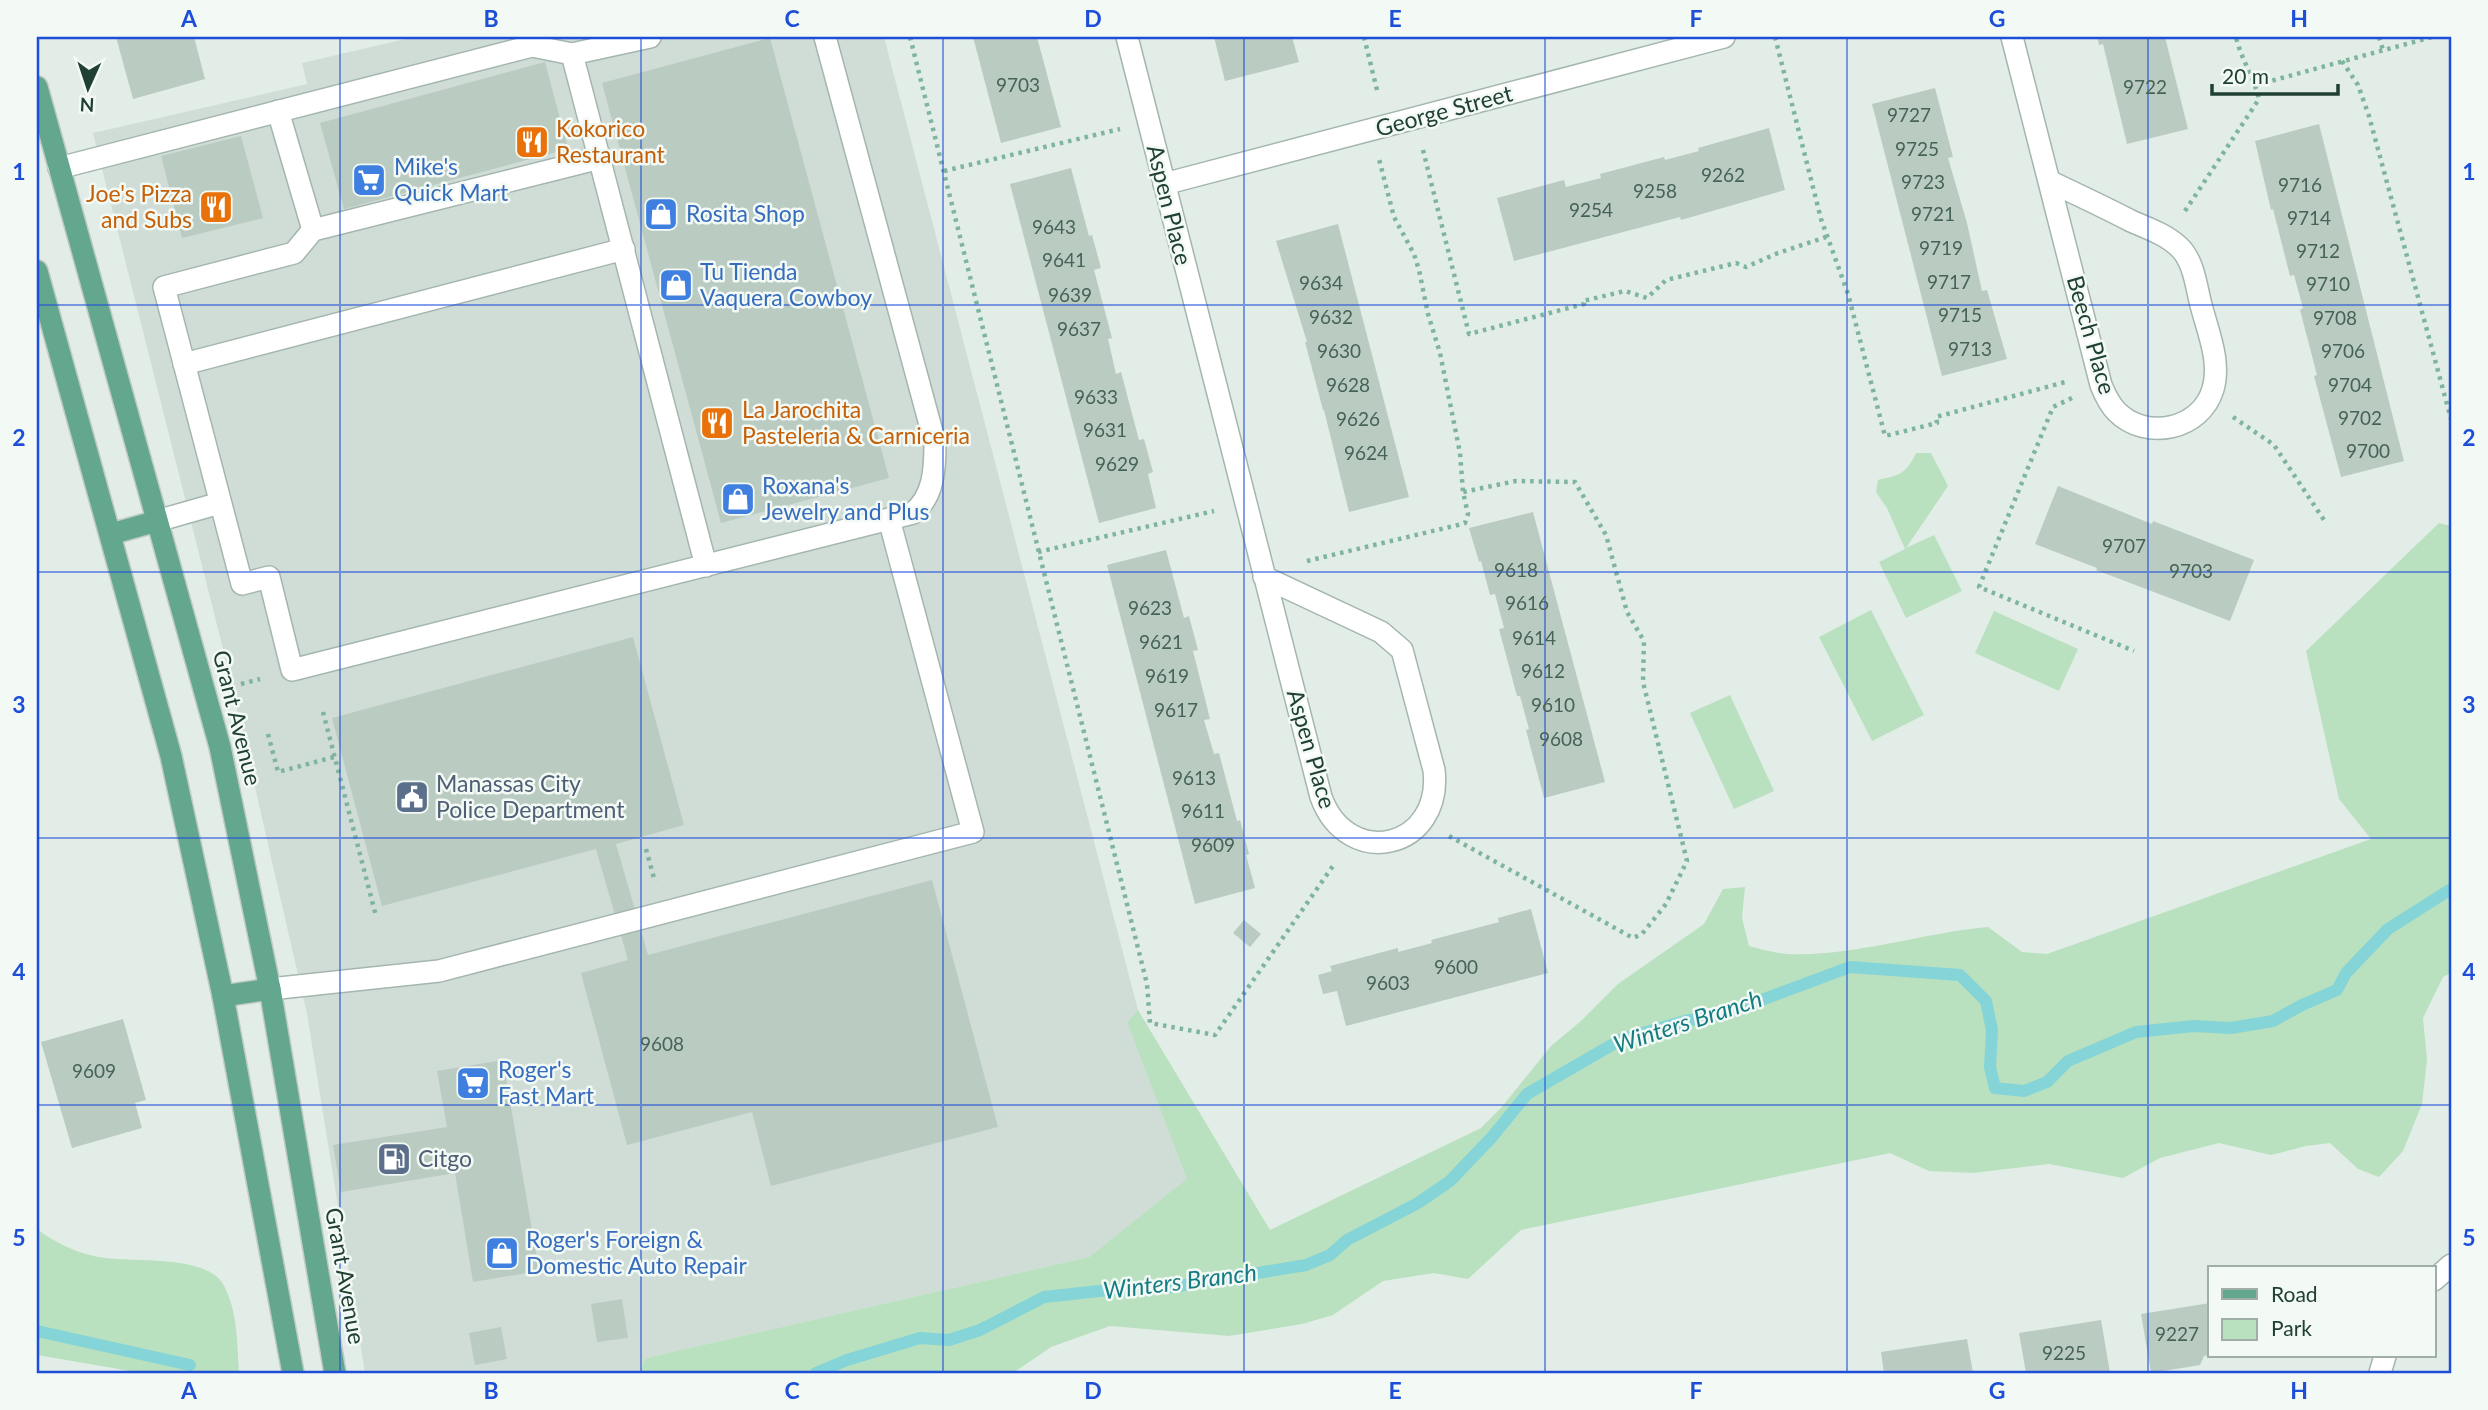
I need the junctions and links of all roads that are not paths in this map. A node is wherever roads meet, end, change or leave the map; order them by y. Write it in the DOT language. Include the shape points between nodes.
graph roads {
  1 [pos="650,37"];
  2 [pos="825,37"];
  3 [pos="1127,37"];
  4 [pos="1724,37"];
  5 [pos="2012,37"];
  6 [pos="572,54"];
  7 [pos="37,87"];
  8 [pos="278,111"];
  9 [pos="600,158"];
  10 [pos="59,168"];
  11 [pos="2049,181"];
  12 [pos="1164,184"];
  13 [pos="313,230"];
  14 [pos="624,249"];
  15 [pos="37,271"];
  16 [pos="184,364"];
  17 [pos="220,503"];
  18 [pos="889,519"];
  19 [pos="157,521"];
  20 [pos="111,534"];
  21 [pos="706,566"];
  22 [pos="1263,574"];
  23 [pos="270,989"];
  24 [pos="223,996"];
  25 [pos="2451,1265"];
  26 [pos="2436,1278"];
  27 [pos="293,1373"];
  28 [pos="335,1373"];
  1 -- 6 [label="street"];
  2 -- 18 [label="street" via="934,443 935,464 922,506"];
  3 -- 12 [label="street, Aspen Place"];
  4 -- 12 [label="street, George Street"];
  5 -- 11 [label="street, Beech Place"];
  6 -- 8 [label="street" via="532,46"];
  6 -- 9 [label="street"];
  7 -- 10 [label="main road, Grant Avenue"];
  8 -- 10 [label="street"];
  8 -- 13 [label="street"];
  9 -- 13 [label="street"];
  9 -- 14 [label="street"];
  10 -- 19 [label="main road, Grant Avenue"];
  11 -- 11 [label="street, Beech Place" via="2166,237 2187,255 2216,373 2208,400 2179,426 2146,428 2117,413 2107,400"];
  12 -- 22 [label="street, Aspen Place"];
  13 -- 16 [label="street" via="294,253 164,287"];
  14 -- 16 [label="street"];
  14 -- 21 [label="street"];
  15 -- 20 [label="main road"];
  16 -- 17 [label="street"];
  17 -- 19 [label="street"];
  17 -- 21 [label="street" via="242,584 269,577 292,670"];
  18 -- 21 [label="street"];
  18 -- 23 [label="street" via="973,832 439,971"];
  19 -- 20 [label="main road"];
  19 -- 23 [label="main road, Grant Avenue" via="220,747"];
  20 -- 24 [label="main road" via="170,756"];
  22 -- 22 [label="street, Aspen Place" via="1327,813 1353,837 1382,842 1413,830 1433,803 1436,786 1402,650 1381,632"];
  23 -- 24 [label="main road"];
  23 -- 28 [label="main road, Grant Avenue"];
  24 -- 27 [label="main road"];
  25 -- 26 [label="street"];
}
